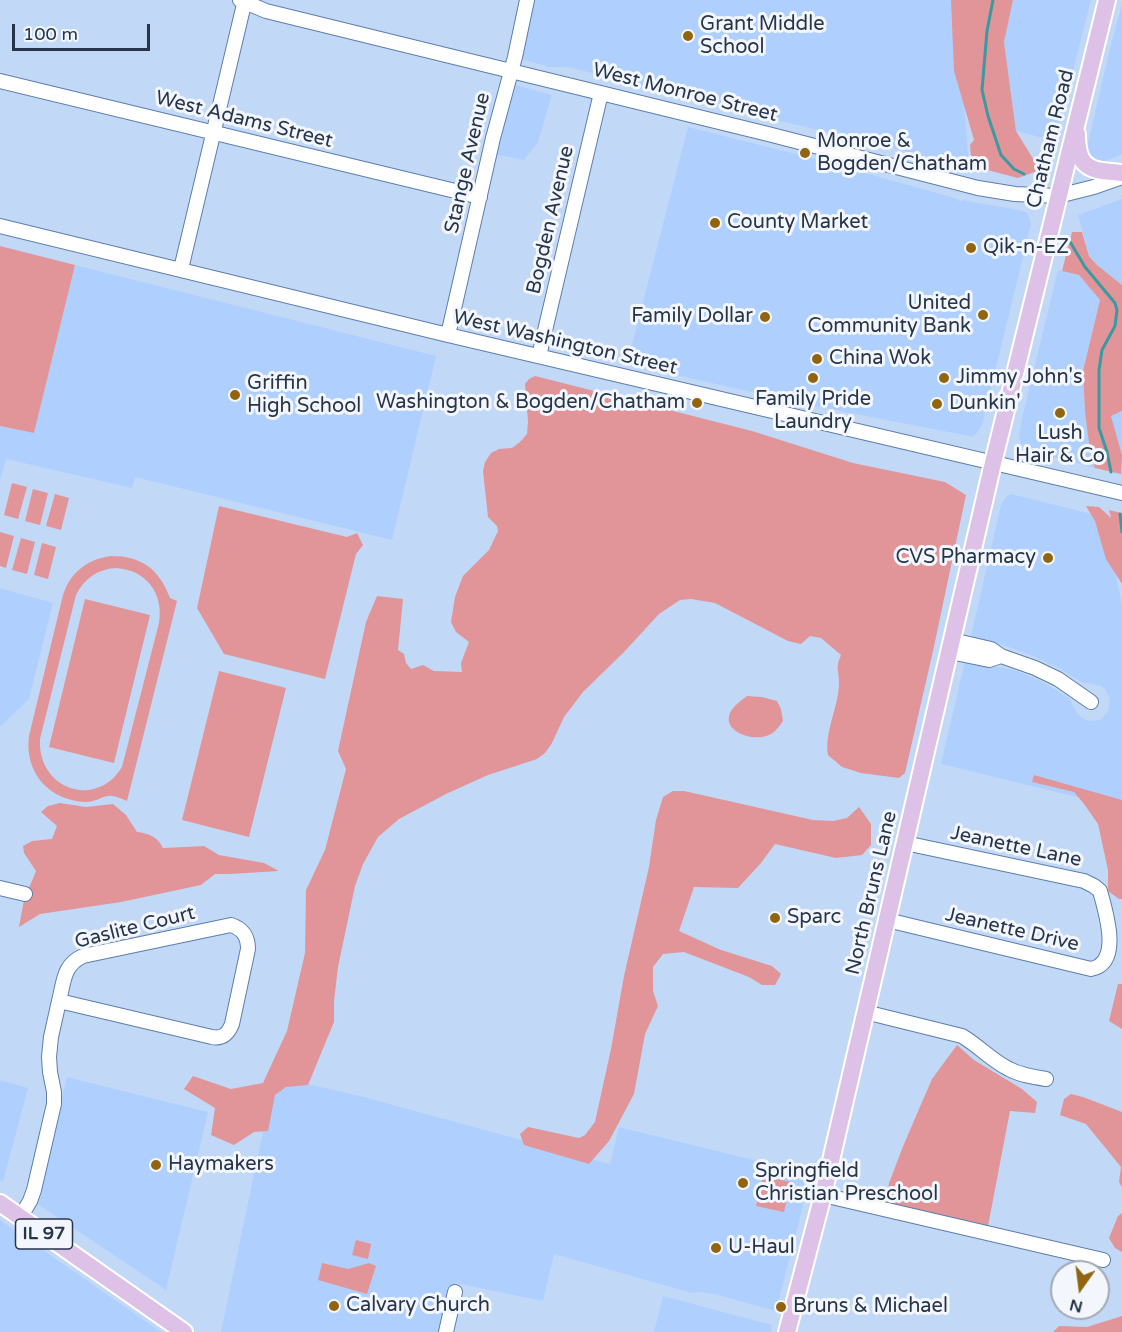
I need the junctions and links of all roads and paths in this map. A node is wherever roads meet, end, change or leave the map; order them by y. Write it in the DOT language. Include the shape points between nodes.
graph roads {
  1 [pos="527,0"];
  2 [pos="1107,0"];
  3 [pos="243,1"];
  4 [pos="510,71"];
  5 [pos="0,81"];
  6 [pos="601,93"];
  7 [pos="1077,120"];
  8 [pos="213,132"];
  9 [pos="1122,175"];
  10 [pos="1058,196"];
  11 [pos="480,197"];
  12 [pos="0,226"];
  13 [pos="181,269"];
  14 [pos="447,335"];
  15 [pos="539,357"];
  16 [pos="993,463"];
  17 [pos="1122,493"];
  18 [pos="951,646"];
  19 [pos="1091,702"];
  20 [pos="905,843"];
  21 [pos="0,888"];
  22 [pos="25,894"];
  23 [pos="887,920"];
  24 [pos="1112,943"];
  25 [pos="59,1001"];
  26 [pos="865,1012"];
  27 [pos="1046,1079"];
  28 [pos="823,1195"];
  29 [pos="0,1203"];
  30 [pos="20,1218"];
  31 [pos="1103,1260"];
  32 [pos="455,1292"];
  33 [pos="184,1332"];
  34 [pos="446,1332"];
  35 [pos="787,1332"];
  1 -- 4 [label="street, Stange Avenue"];
  2 -- 7 [label="main road, Chatham Road"];
  3 -- 4 [label="street, West Monroe Street" via="266,11"];
  3 -- 8 [label="street"];
  4 -- 6 [label="street, West Monroe Street"];
  4 -- 11 [label="street, Stange Avenue"];
  5 -- 8 [label="street, West Adams Street"];
  6 -- 10 [label="street, West Monroe Street" via="973,187"];
  6 -- 15 [label="street, Bogden Avenue"];
  7 -- 9 [label="main road" via="1077,147 1083,163 1092,169"];
  7 -- 10 [label="main road, Chatham Road"];
  8 -- 11 [label="street, West Adams Street"];
  8 -- 13 [label="street"];
  9 -- 10 [label="street, West Monroe Street"];
  10 -- 16 [label="main road, Chatham Road"];
  11 -- 14 [label="street, Stange Avenue"];
  12 -- 13 [label="street, West Washington Street"];
  13 -- 14 [label="street, West Washington Street"];
  14 -- 15 [label="street, West Washington Street"];
  15 -- 16 [label="street, West Washington Street"];
  16 -- 17 [label="street, West Washington Street"];
  16 -- 18 [label="main road, North Bruns Lane"];
  18 -- 19 [label="street" via="991,649 1045,672"];
  18 -- 20 [label="main road, North Bruns Lane"];
  20 -- 23 [label="main road, North Bruns Lane"];
  20 -- 24 [label="street, Jeanette Lane" via="1084,881 1100,891"];
  21 -- 22 [label="street"];
  23 -- 24 [label="street, Jeanette Drive" via="1091,969 1105,963"];
  23 -- 26 [label="main road, North Bruns Lane"];
  25 -- 25 [label="street, Gaslite Court" via="67,968 83,956 231,926 247,937 248,949 232,1024 222,1037"];
  25 -- 30 [label="street" via="49,1058 53,1111 34,1190"];
  26 -- 27 [label="street" via="962,1036 1008,1069"];
  26 -- 28 [label="main road, North Bruns Lane"];
  28 -- 31 [label="street"];
  28 -- 35 [label="main road, North Bruns Lane"];
  29 -- 30 [label="main road, IL 97"];
  30 -- 33 [label="main road, IL 97"];
  32 -- 34 [label="street"];
}
